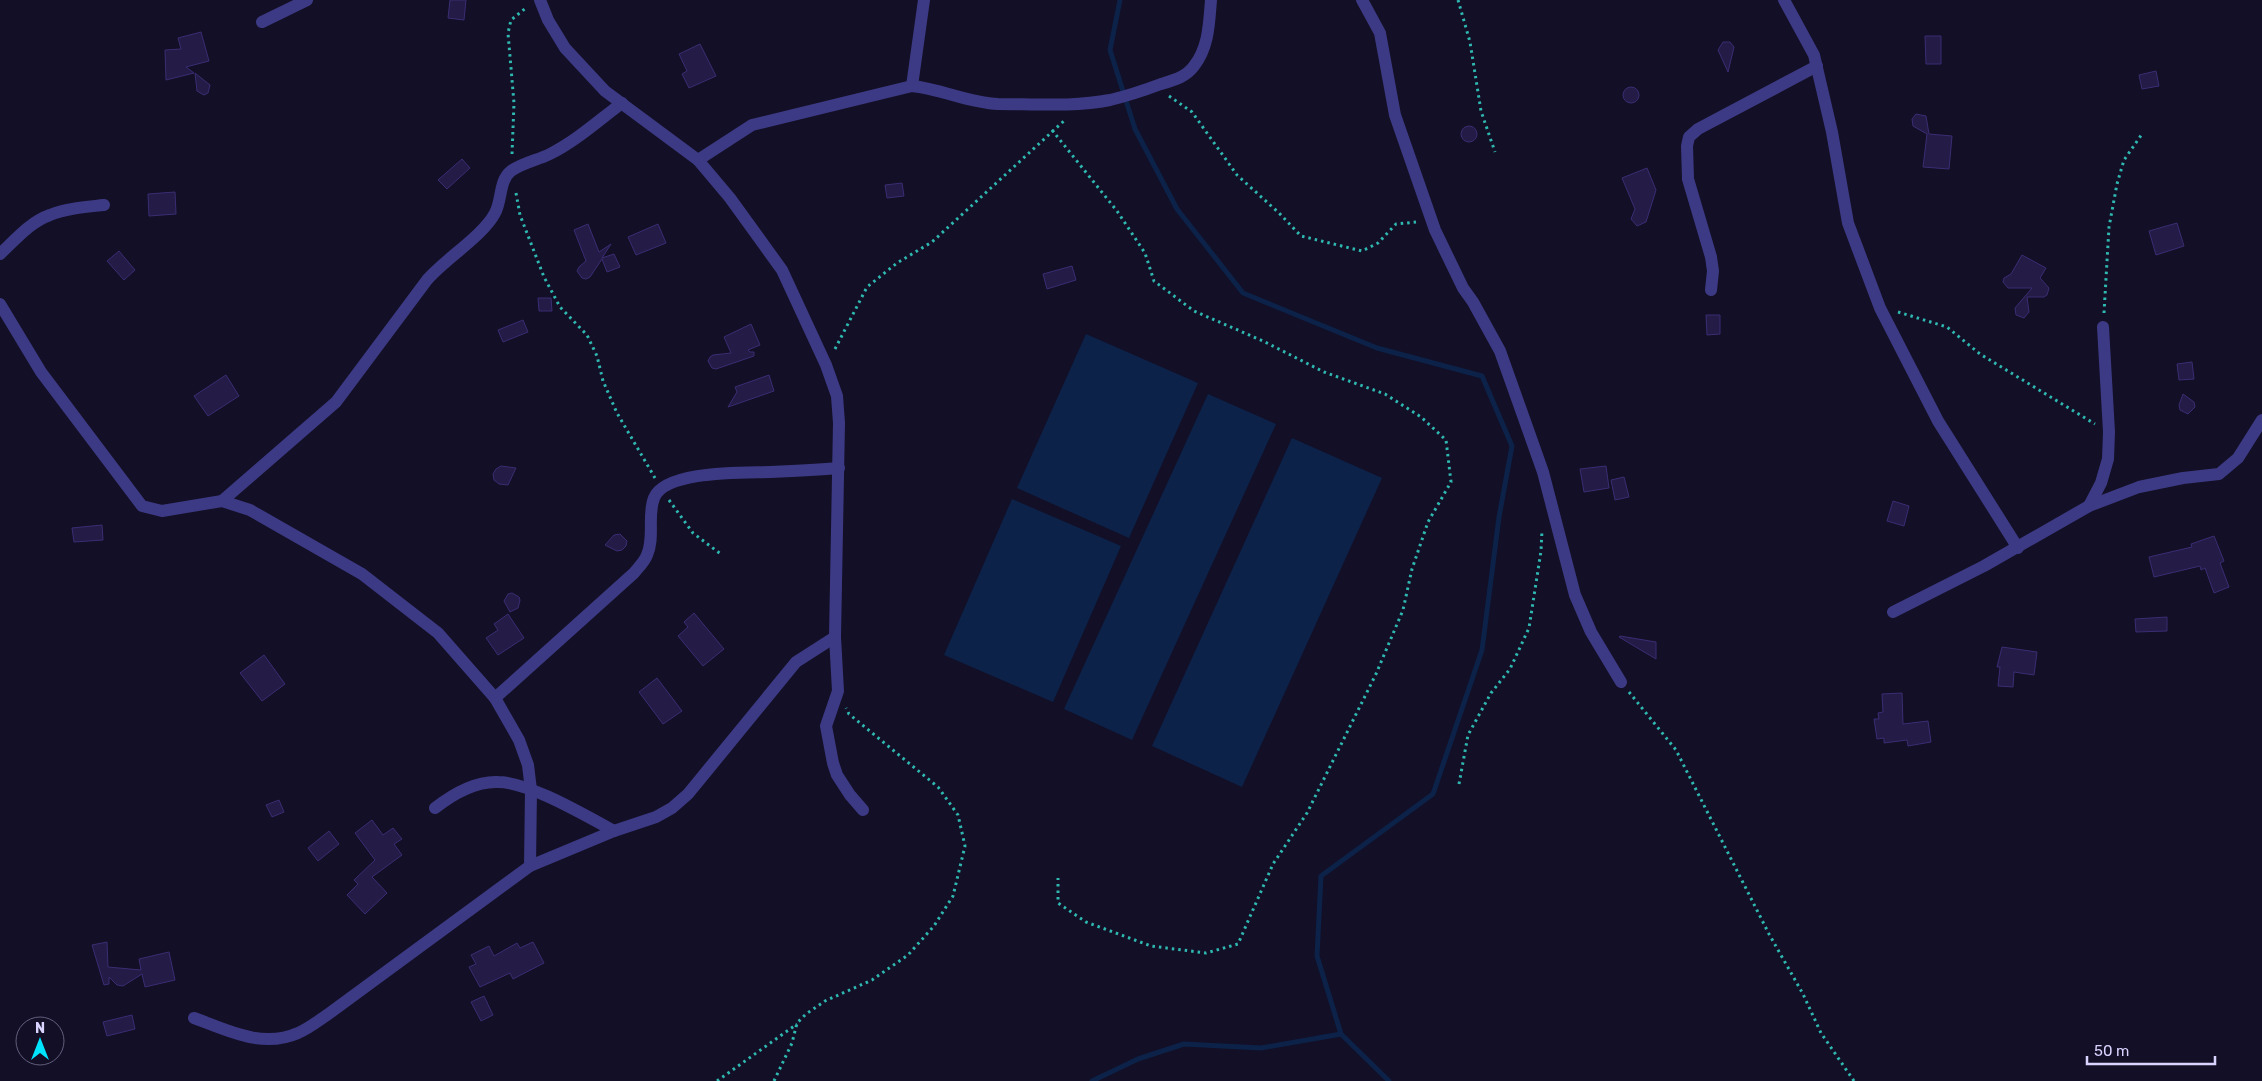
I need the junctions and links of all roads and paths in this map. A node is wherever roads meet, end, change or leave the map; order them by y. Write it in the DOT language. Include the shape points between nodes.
graph roads {
  1 [pos="307,0"];
  2 [pos="924,0"];
  3 [pos="1211,0"];
  4 [pos="1362,0"];
  5 [pos="1458,0"];
  6 [pos="1784,0"];
  7 [pos="535,2"];
  8 [pos="262,22"];
  9 [pos="1817,66"];
  10 [pos="912,86"];
  11 [pos="1156,86"];
  12 [pos="1088,102"];
  13 [pos="622,103"];
  14 [pos="1052,130"];
  15 [pos="2142,134"];
  16 [pos="1495,152"];
  17 [pos="698,160"];
  18 [pos="512,170"];
  19 [pos="104,205"];
  20 [pos="1435,230"];
  21 [pos="0,254"];
  22 [pos="1711,290"];
  23 [pos="0,304"];
  24 [pos="1880,308"];
  25 [pos="2103,327"];
  26 [pos="826,365"];
  27 [pos="2262,420"];
  28 [pos="2109,432"];
  29 [pos="839,468"];
  30 [pos="661,489"];
  31 [pos="222,501"];
  32 [pos="2089,506"];
  33 [pos="1542,522"];
  34 [pos="2018,548"];
  35 [pos="722,555"];
  36 [pos="1893,612"];
  37 [pos="835,637"];
  38 [pos="1621,682"];
  39 [pos="838,691"];
  40 [pos="496,698"];
  41 [pos="1459,784"];
  42 [pos="531,790"];
  43 [pos="435,808"];
  44 [pos="863,810"];
  45 [pos="614,831"];
  46 [pos="530,866"];
  47 [pos="1058,878"];
  48 [pos="194,1018"];
  49 [pos="798,1023"];
  50 [pos="717,1081"];
  51 [pos="774,1081"];
  52 [pos="1854,1081"];
  1 -- 8 [label="street"];
  2 -- 10 [label="street"];
  3 -- 11 [label="street" via="1209,31 1203,52 1182,77"];
  4 -- 20 [label="street" via="1380,33 1395,115"];
  5 -- 16 [label="path" via="1470,42 1481,111"];
  6 -- 9 [label="street"];
  7 -- 13 [label="street" via="565,48 605,91"];
  7 -- 18 [label="path" via="510,20 508,33 514,104"];
  9 -- 22 [label="street" via="1698,129 1689,137 1688,179 1711,257"];
  9 -- 24 [label="street" via="1848,223"];
  10 -- 12 [label="street" via="931,88 985,104"];
  10 -- 17 [label="street" via="752,125"];
  11 -- 12 [label="street" via="1109,100"];
  11 -- 20 [label="path" via="1192,112 1237,175 1300,236 1362,251 1378,243 1396,224 1414,220"];
  12 -- 14 [label="path"];
  13 -- 17 [label="street"];
  13 -- 18 [label="street" via="572,141"];
  14 -- 26 [label="path" via="932,242 897,263 867,287"];
  14 -- 47 [label="path" via="1117,211 1145,253 1154,281 1194,311 1324,372 1385,394 1422,417 1446,440 1451,482 1428,522 1412,569 1403,610 1376,674 1307,813 1273,864 1238,944 1206,953 1151,946 1086,922 1058,903"];
  15 -- 25 [label="path" via="2124,160 2117,184 2109,227"];
  17 -- 26 [label="street" via="782,270"];
  18 -- 30 [label="path" via="520,214 544,277 560,307 587,335 598,356 603,381 617,413"];
  18 -- 31 [label="street" via="507,175 496,213 438,267 336,402"];
  19 -- 21 [label="street" via="48,215"];
  20 -- 38 [label="street" via="1463,288 1500,351 1543,472 1575,595 1591,632"];
  23 -- 31 [label="street" via="41,372 142,506 162,511"];
  24 -- 28 [label="path" via="1947,327 1980,354"];
  24 -- 34 [label="street" via="1938,421"];
  25 -- 28 [label="street"];
  26 -- 29 [label="street" via="837,396"];
  27 -- 32 [label="street" via="2238,458 2219,474 2139,487"];
  28 -- 32 [label="street" via="2108,458 2101,483"];
  29 -- 30 [label="street" via="734,472 678,481"];
  29 -- 37 [label="street"];
  30 -- 35 [label="path" via="693,533"];
  30 -- 40 [label="street" via="654,497 647,555 634,573"];
  31 -- 40 [label="street" via="250,510 362,574 438,633"];
  32 -- 34 [label="street"];
  33 -- 41 [label="path" via="1541,552 1529,628 1510,669 1491,693 1468,734"];
  34 -- 36 [label="street"];
  37 -- 39 [label="street"];
  37 -- 45 [label="street" via="796,662 688,794 656,817"];
  38 -- 52 [label="path" via="1676,750 1821,1033"];
  39 -- 44 [label="street" via="826,726 832,763 850,795"];
  39 -- 49 [label="path" via="849,714 938,787 958,815 965,846 953,896 934,926 908,955 872,980 825,1001"];
  40 -- 42 [label="street" via="519,740 528,765"];
  42 -- 43 [label="street" via="498,782 479,785 446,799"];
  42 -- 45 [label="street"];
  42 -- 46 [label="street"];
  45 -- 46 [label="street"];
  46 -- 48 [label="street" via="297,1034 272,1040 246,1038"];
  49 -- 50 [label="path"];
  49 -- 51 [label="path"];
}
